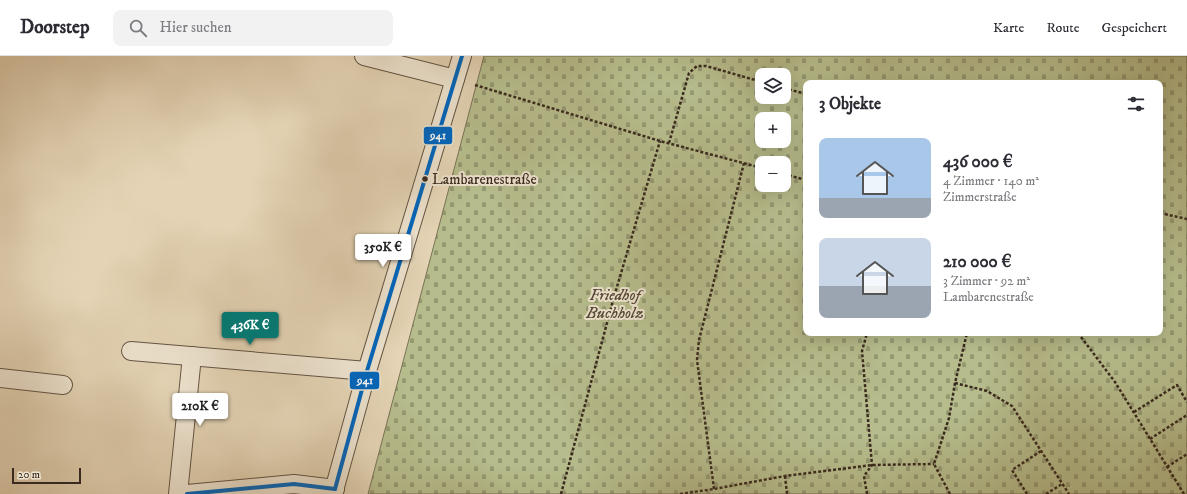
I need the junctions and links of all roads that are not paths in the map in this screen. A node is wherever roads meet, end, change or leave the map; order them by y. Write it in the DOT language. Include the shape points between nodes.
graph roads {
  1 [pos="364,56"];
  2 [pos="462,56"];
  3 [pos="455,79"];
  4 [pos="131,351"];
  5 [pos="192,356"];
  6 [pos="367,371"];
  7 [pos="0,378"];
  8 [pos="63,385"];
  9 [pos="334,491"];
  10 [pos="178,494"];
  11 [pos="187,494"];
  1 -- 3 [label="street"];
  2 -- 3 [label="street"];
  3 -- 6 [label="street"];
  4 -- 5 [label="street"];
  5 -- 6 [label="street"];
  5 -- 10 [label="street"];
  6 -- 9 [label="street"];
  7 -- 8 [label="street"];
  9 -- 11 [label="street" via="294,484"];
}
